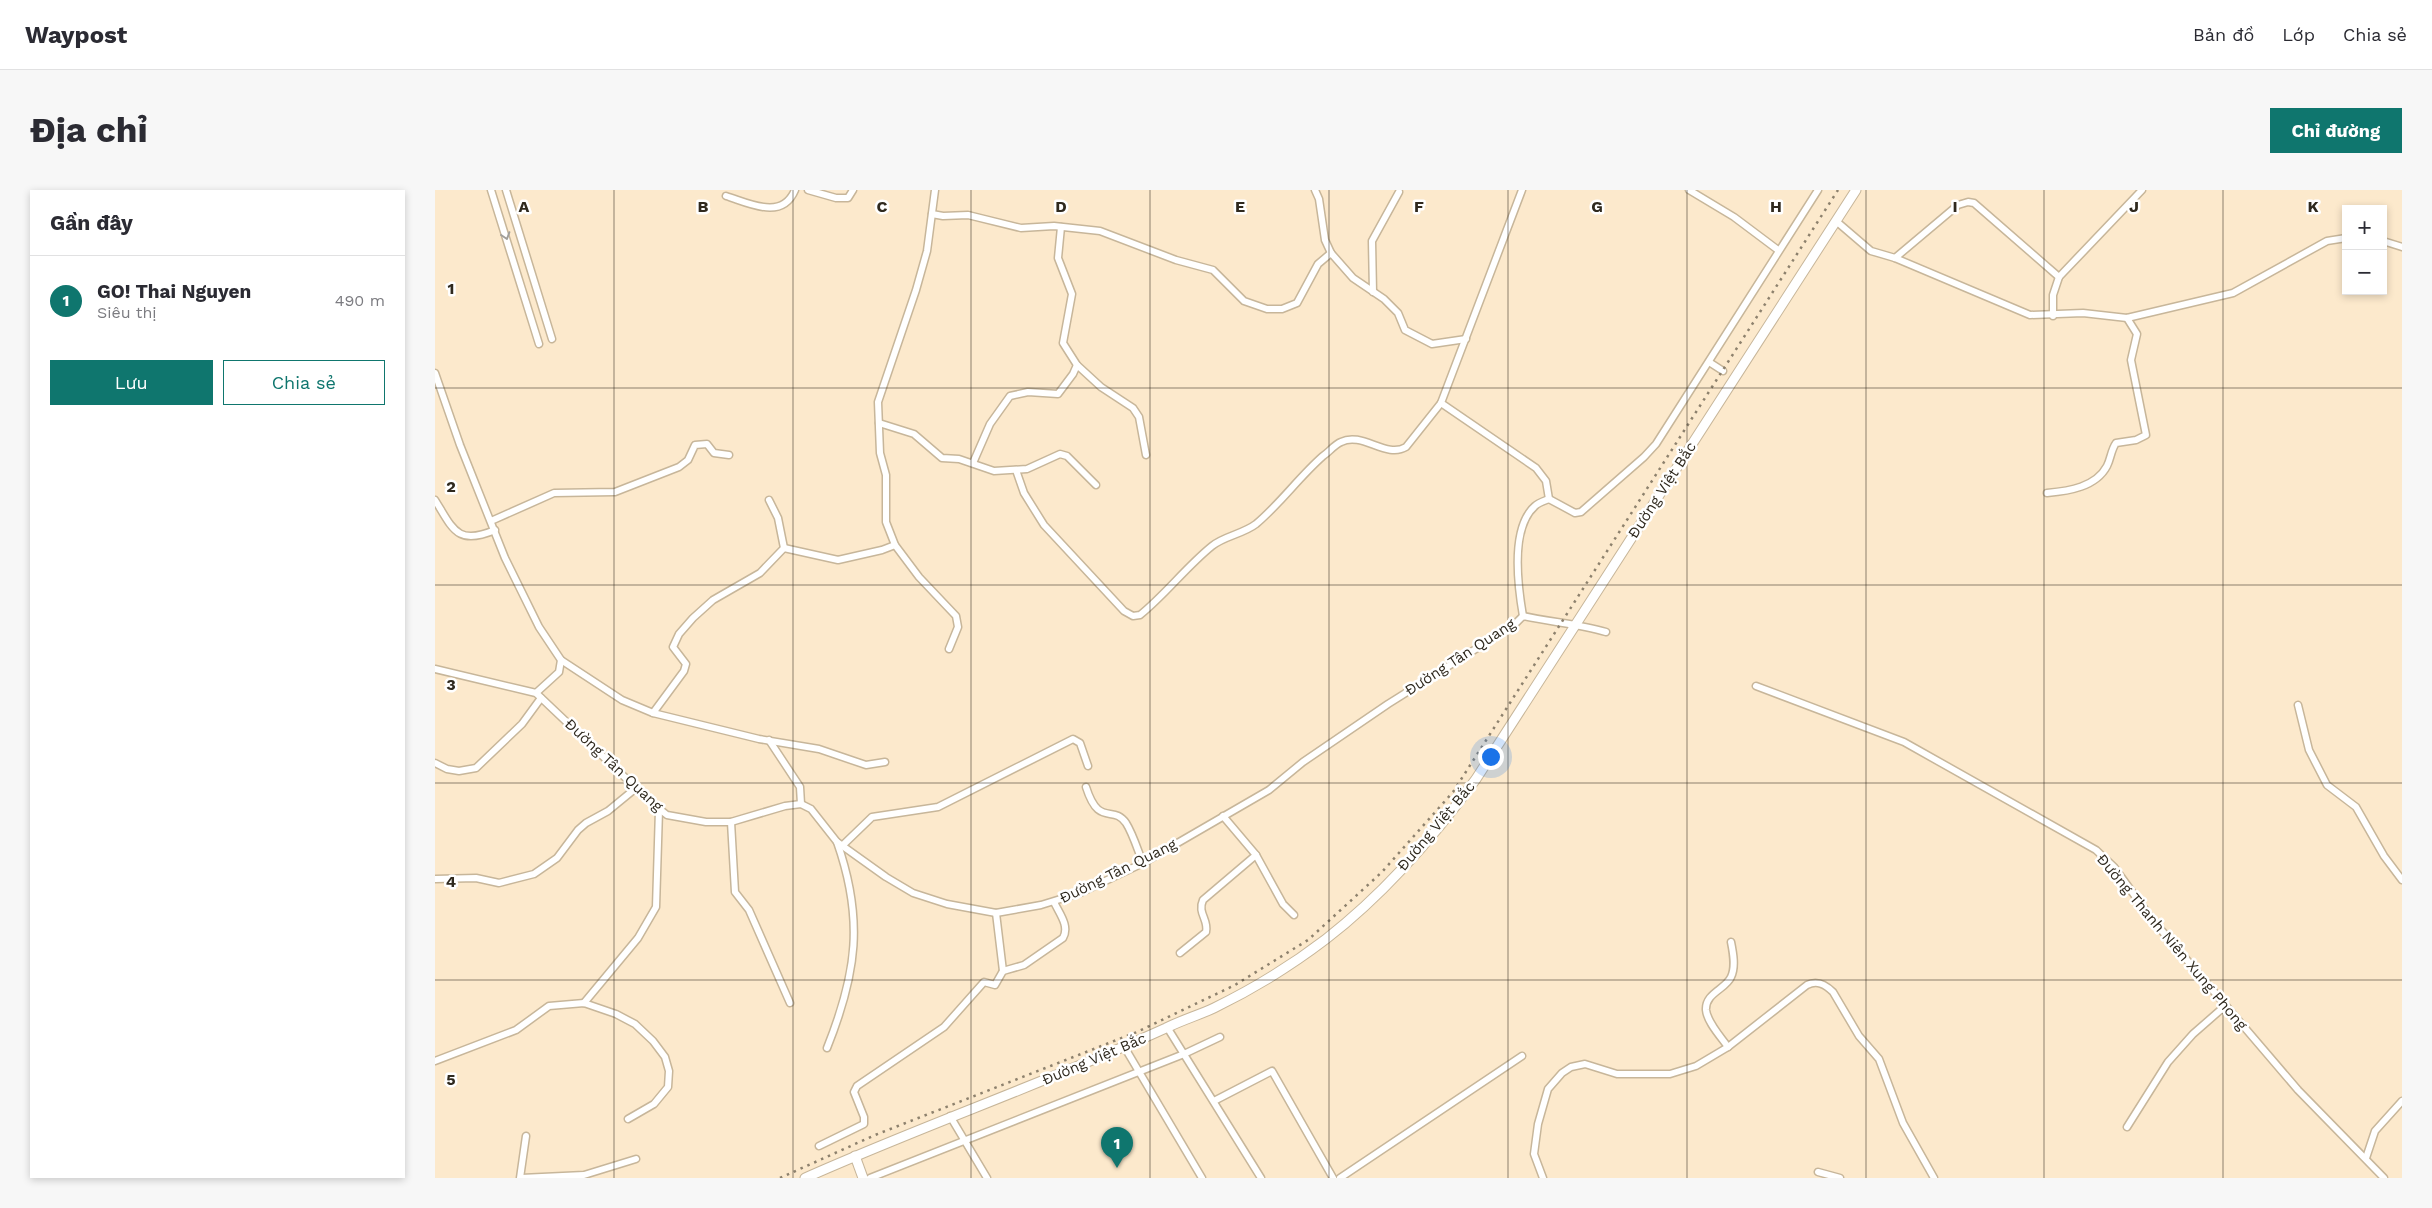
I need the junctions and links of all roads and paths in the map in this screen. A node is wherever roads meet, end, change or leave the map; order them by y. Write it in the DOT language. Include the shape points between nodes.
graph roads {
  1 [pos="491,190"];
  2 [pos="506,190"];
  3 [pos="795,190"];
  4 [pos="808,190"];
  5 [pos="853,190"];
  6 [pos="935,190"];
  7 [pos="1315,190"];
  8 [pos="1523,190"];
  9 [pos="1689,190"];
  10 [pos="1818,190"];
  11 [pos="1856,190"];
  12 [pos="2142,190"];
  13 [pos="1399,192"];
  14 [pos="726,196"];
  15 [pos="932,214"];
  16 [pos="1836,221"];
  17 [pos="1061,227"];
  18 [pos="2342,239"];
  19 [pos="2387,242"];
  20 [pos="2402,246"];
  21 [pos="1778,250"];
  22 [pos="1331,252"];
  23 [pos="1895,258"];
  24 [pos="2059,277"];
  25 [pos="534,278"];
  26 [pos="520,282"];
  27 [pos="1373,292"];
  28 [pos="2053,316"];
  29 [pos="2127,318"];
  30 [pos="1466,339"];
  31 [pos="552,340"];
  32 [pos="539,344"];
  33 [pos="1709,362"];
  34 [pos="1077,364"];
  35 [pos="1723,371"];
  36 [pos="435,373"];
  37 [pos="1441,403"];
  38 [pos="879,423"];
  39 [pos="1145,454"];
  40 [pos="729,455"];
  41 [pos="973,463"];
  42 [pos="1016,470"];
  43 [pos="1096,485"];
  44 [pos="2047,493"];
  45 [pos="1549,499"];
  46 [pos="435,500"];
  47 [pos="769,500"];
  48 [pos="491,521"];
  49 [pos="495,530"];
  50 [pos="895,545"];
  51 [pos="785,548"];
  52 [pos="1523,616"];
  53 [pos="1576,625"];
  54 [pos="1606,632"];
  55 [pos="949,649"];
  56 [pos="561,660"];
  57 [pos="435,669"];
  58 [pos="1756,686"];
  59 [pos="539,696"];
  60 [pos="2298,706"];
  61 [pos="653,713"];
  62 [pos="769,740"];
  63 [pos="885,762"];
  64 [pos="435,763"];
  65 [pos="1089,766"];
  66 [pos="1086,786"];
  67 [pos="636,788"];
  68 [pos="801,804"];
  69 [pos="659,810"];
  70 [pos="1223,816"];
  71 [pos="731,822"];
  72 [pos="840,843"];
  73 [pos="1255,855"];
  74 [pos="1143,863"];
  75 [pos="435,879"];
  76 [pos="2402,880"];
  77 [pos="1054,902"];
  78 [pos="996,913"];
  79 [pos="1294,915"];
  80 [pos="1731,942"];
  81 [pos="1180,953"];
  82 [pos="1003,971"];
  83 [pos="584,1003"];
  84 [pos="790,1003"];
  85 [pos="2225,1006"];
  86 [pos="1167,1028"];
  87 [pos="1220,1037"];
  88 [pos="1727,1047"];
  89 [pos="827,1048"];
  90 [pos="1125,1048"];
  91 [pos="1184,1054"];
  92 [pos="1522,1056"];
  93 [pos="435,1061"];
  94 [pos="1139,1072"];
  95 [pos="1214,1101"];
  96 [pos="2402,1102"];
  97 [pos="950,1116"];
  98 [pos="628,1119"];
  99 [pos="2127,1127"];
  100 [pos="526,1136"];
  101 [pos="964,1140"];
  102 [pos="819,1146"];
  103 [pos="855,1156"];
  104 [pos="2365,1158"];
  105 [pos="636,1159"];
  106 [pos="1819,1172"];
  107 [pos="521,1178"];
  108 [pos="805,1178"];
  109 [pos="863,1178"];
  110 [pos="870,1178"];
  111 [pos="987,1178"];
  112 [pos="1202,1178"];
  113 [pos="1261,1178"];
  114 [pos="1333,1178"];
  115 [pos="1340,1178"];
  116 [pos="1543,1178"];
  117 [pos="1840,1178"];
  118 [pos="1934,1178"];
  119 [pos="2384,1178"];
  1 -- 26 [label="street, one-way"];
  2 -- 25 [label="street"];
  3 -- 14 [label="street" via="779,207 771,209"];
  4 -- 5 [label="street" via="847,198"];
  6 -- 15 [label="street"];
  7 -- 22 [label="street" via="1325,240"];
  8 -- 30 [label="street"];
  9 -- 21 [label="street" via="1734,217"];
  10 -- 21 [label="street"];
  11 -- 16 [label="main road, Đường Việt Bắc"];
  12 -- 24 [label="street"];
  13 -- 27 [label="street" via="1372,241"];
  15 -- 17 [label="street" via="967,214 1021,228"];
  15 -- 38 [label="street" via="927,250 916,290 879,396"];
  16 -- 23 [label="street" via="1874,253"];
  16 -- 53 [label="main road, Đường Việt Bắc"];
  17 -- 22 [label="street" via="1100,231 1176,260 1208,268 1244,301 1267,309 1282,309 1297,303 1318,264"];
  17 -- 34 [label="street" via="1058,258 1072,294 1063,343"];
  18 -- 29 [label="street" via="2327,241 2233,294"];
  19 -- 20 [label="street"];
  21 -- 33 [label="street"];
  22 -- 27 [label="street" via="1353,278"];
  23 -- 24 [label="street" via="1958,205 1968,202 1974,203"];
  23 -- 28 [label="street" via="2030,315"];
  24 -- 28 [label="street" via="2053,295"];
  25 -- 26 [label="street"];
  25 -- 31 [label="street"];
  26 -- 32 [label="street"];
  27 -- 30 [label="street" via="1398,313 1405,330 1438,344"];
  28 -- 29 [label="street" via="2083,313"];
  29 -- 44 [label="street" via="2137,334 2131,360 2146,435 2137,440 2116,443 2106,468 2088,484 2065,492"];
  30 -- 37 [label="street"];
  33 -- 35 [label="street"];
  33 -- 45 [label="street" via="1645,457 1581,512 1575,513"];
  34 -- 39 [label="street" via="1101,387 1136,412"];
  34 -- 41 [label="street" via="1076,371 1058,394 1029,392 1010,396 990,424"];
  36 -- 48 [label="street" via="469,470"];
  37 -- 42 [label="street" via="1402,450 1355,439 1338,443 1255,524 1214,544 1140,615 1133,616 1124,611 1044,525 1024,493"];
  37 -- 45 [label="street" via="1536,468 1546,481"];
  38 -- 41 [label="street" via="914,434 942,458"];
  38 -- 50 [label="street" via="880,453 886,475 886,522"];
  40 -- 48 [label="street" via="714,453 707,444 695,445 689,460 679,467 615,492 554,493"];
  41 -- 42 [label="street" via="994,471"];
  42 -- 43 [label="street" via="1031,468 1060,454 1067,456"];
  45 -- 52 [label="street" via="1535,506 1521,533 1517,553"];
  46 -- 49 [label="street" via="460,535 471,536"];
  47 -- 51 [label="street"];
  48 -- 49 [label="street"];
  49 -- 56 [label="street" via="539,627"];
  50 -- 51 [label="street" via="838,560"];
  50 -- 55 [label="street" via="919,577 956,616 958,627"];
  51 -- 61 [label="street" via="760,573 713,600 679,634 673,646 686,664 684,671"];
  52 -- 53 [label="street"];
  52 -- 70 [label="street, Đường Tân Quang" via="1514,625 1380,709 1303,762 1274,787"];
  53 -- 54 [label="street"];
  53 -- 86 [label="main road, Đường Việt Bắc" via="1471,786 1419,852 1387,884 1327,938 1298,959 1241,994"];
  56 -- 59 [label="street" via="559,672"];
  56 -- 61 [label="street" via="622,700"];
  57 -- 59 [label="street"];
  58 -- 85 [label="street, Đường Thanh Niên Xung Phong" via="1904,742 2096,850 2114,867 2151,918"];
  59 -- 64 [label="street" via="522,724 476,768 447,769"];
  59 -- 67 [label="street, Đường Tân Quang"];
  60 -- 76 [label="street" via="2309,750 2327,784 2357,807 2384,856"];
  61 -- 62 [label="street"];
  62 -- 63 [label="street" via="819,749 866,765"];
  62 -- 68 [label="street" via="800,787"];
  65 -- 72 [label="street" via="1080,743 1073,739 938,807 872,817"];
  66 -- 74 [label="street" via="1097,810 1125,822"];
  67 -- 69 [label="street, Đường Tân Quang"];
  67 -- 75 [label="street" via="608,811 586,822 557,858 534,874 499,883 476,878"];
  68 -- 71 [label="street, Đường Tân Quang"];
  68 -- 72 [label="street, Đường Tân Quang" via="811,809"];
  69 -- 71 [label="street, Đường Tân Quang" via="686,820"];
  69 -- 83 [label="street" via="656,907 638,938"];
  70 -- 73 [label="street"];
  70 -- 74 [label="street, Đường Tân Quang"];
  71 -- 84 [label="street" via="735,892 749,910"];
  72 -- 78 [label="street, Đường Tân Quang" via="913,893 947,904"];
  72 -- 89 [label="street" via="852,901 853,953 849,984"];
  73 -- 79 [label="street" via="1283,904"];
  73 -- 81 [label="street" via="1203,900 1201,911 1207,925 1206,932"];
  74 -- 77 [label="street, Đường Tân Quang"];
  77 -- 78 [label="street, Đường Tân Quang"];
  77 -- 82 [label="street" via="1066,926 1063,938 1024,964"];
  78 -- 82 [label="street"];
  80 -- 88 [label="street" via="1731,977 1709,998 1706,1007"];
  82 -- 102 [label="street" via="995,985 984,982 944,1027 857,1086 854,1092 864,1124"];
  83 -- 93 [label="street" via="549,1006 516,1030"];
  83 -- 98 [label="street" via="635,1024 665,1058 669,1071 668,1086 654,1104"];
  85 -- 99 [label="street" via="2168,1062"];
  85 -- 104 [label="street, Đường Thanh Niên Xung Phong" via="2298,1090"];
  86 -- 90 [label="main road, Đường Việt Bắc"];
  86 -- 91 [label="street"];
  87 -- 91 [label="street"];
  88 -- 116 [label="street" via="1696,1066 1670,1074 1617,1074 1585,1064 1562,1073 1547,1089 1538,1124 1534,1154"];
  88 -- 118 [label="street" via="1807,986 1815,983 1828,987 1859,1036 1879,1059 1903,1123"];
  90 -- 94 [label="street"];
  90 -- 97 [label="main road, Đường Việt Bắc"];
  91 -- 94 [label="street"];
  91 -- 95 [label="street"];
  92 -- 115 [label="street"];
  94 -- 101 [label="street"];
  94 -- 112 [label="street"];
  95 -- 113 [label="street"];
  95 -- 114 [label="street" via="1272,1071"];
  96 -- 104 [label="street" via="2375,1131"];
  97 -- 101 [label="street"];
  97 -- 103 [label="main road, Đường Việt Bắc"];
  100 -- 107 [label="street"];
  101 -- 110 [label="street"];
  101 -- 111 [label="street"];
  103 -- 108 [label="main road, Đường Việt Bắc"];
  103 -- 109 [label="main road"];
  104 -- 119 [label="street, Đường Thanh Niên Xung Phong"];
  105 -- 107 [label="street" via="584,1175"];
  106 -- 117 [label="street"];
}
